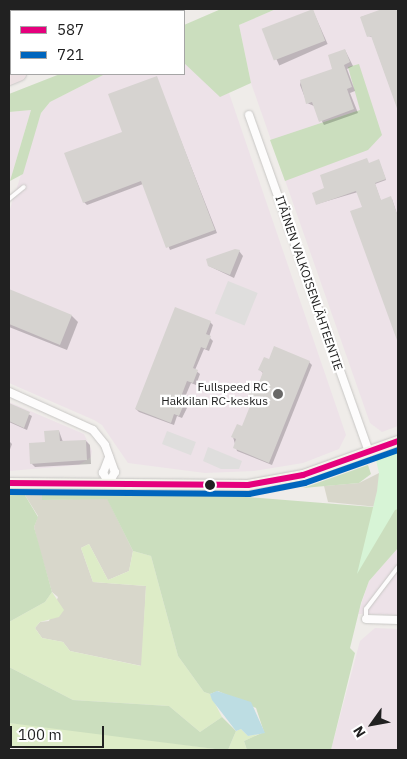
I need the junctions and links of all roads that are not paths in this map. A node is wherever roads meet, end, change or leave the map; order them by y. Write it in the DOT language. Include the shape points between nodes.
graph roads {
  1 [pos="249,115"];
  2 [pos="24,187"];
  3 [pos="9,200"];
  4 [pos="9,392"];
  5 [pos="398,441"];
  6 [pos="369,452"];
  7 [pos="9,483"];
  8 [pos="109,483"];
  9 [pos="398,567"];
  10 [pos="366,619"];
  11 [pos="398,620"];
  1 -- 6 [label="street, ITÄINEN VALKOISENLÄHTEENTIE"];
  2 -- 3 [label="lane"];
  4 -- 8 [label="street" via="93,430 105,445 109,457 103,472"];
  5 -- 6 [label="main road"];
  6 -- 8 [label="main road" via="282,481 248,485"];
  7 -- 8 [label="main road"];
  9 -- 10 [label="lane" via="366,609"];
  10 -- 11 [label="street"];
}
